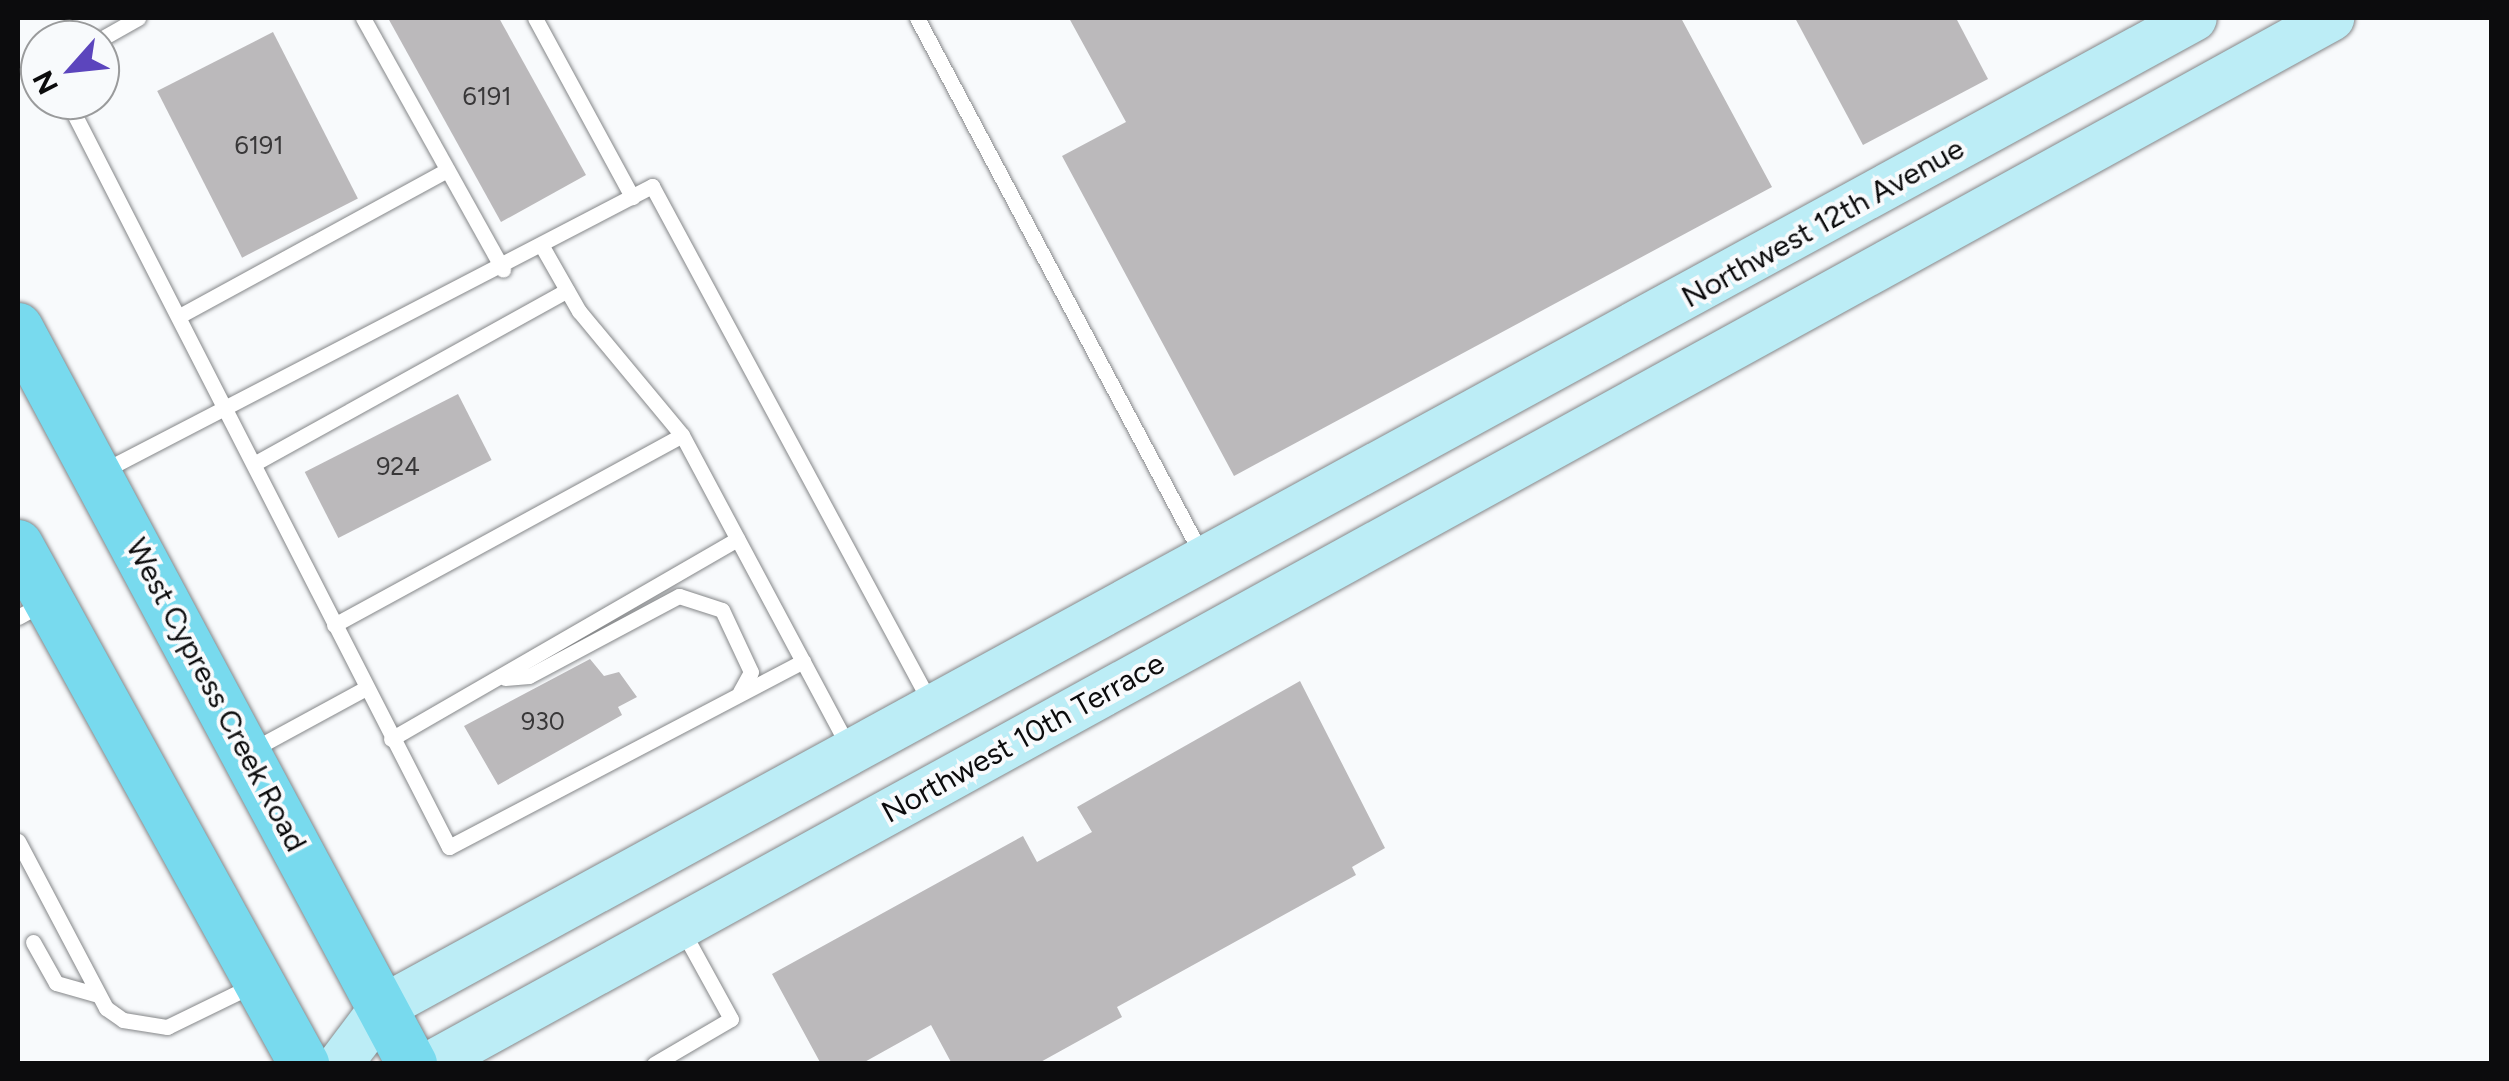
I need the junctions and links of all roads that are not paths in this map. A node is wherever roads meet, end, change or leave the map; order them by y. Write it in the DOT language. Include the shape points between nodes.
graph roads {
  1 [pos="364,18"];
  2 [pos="536,18"];
  3 [pos="916,18"];
  4 [pos="2194,18"];
  5 [pos="2331,18"];
  6 [pos="79,120"];
  7 [pos="447,170"];
  8 [pos="632,197"];
  9 [pos="542,248"];
  10 [pos="503,270"];
  11 [pos="566,290"];
  12 [pos="183,314"];
  13 [pos="18,328"];
  14 [pos="228,404"];
  15 [pos="682,435"];
  16 [pos="259,461"];
  17 [pos="98,474"];
  18 [pos="1256,534"];
  19 [pos="737,539"];
  20 [pos="18,544"];
  21 [pos="1206,562"];
  22 [pos="1290,592"];
  23 [pos="33,608"];
  24 [pos="334,624"];
  25 [pos="803,661"];
  26 [pos="505,678"];
  27 [pos="364,689"];
  28 [pos="738,695"];
  29 [pos="933,709"];
  30 [pos="391,739"];
  31 [pos="246,752"];
  32 [pos="852,753"];
  33 [pos="18,840"];
  34 [pos="680,926"];
  35 [pos="33,942"];
  36 [pos="260,982"];
  37 [pos="98,995"];
  38 [pos="382,1007"];
  39 [pos="304,1064"];
  40 [pos="339,1064"];
  41 [pos="412,1064"];
  42 [pos="429,1064"];
  43 [pos="654,1064"];
  1 -- 7 [label="lane"];
  2 -- 8 [label="lane"];
  3 -- 21 [label="lane"];
  4 -- 18 [label="street, Northwest 12th Avenue"];
  5 -- 22 [label="street, Northwest 10th Terrace"];
  6 -- 12 [label="lane"];
  7 -- 10 [label="lane"];
  7 -- 12 [label="lane"];
  8 -- 9 [label="lane"];
  8 -- 29 [label="lane" via="652,186"];
  9 -- 10 [label="lane"];
  9 -- 11 [label="lane"];
  10 -- 14 [label="lane"];
  11 -- 15 [label="lane"];
  11 -- 16 [label="lane"];
  12 -- 14 [label="lane"];
  13 -- 17 [label="main road, West Cypress Creek Road"];
  14 -- 16 [label="lane"];
  14 -- 17 [label="lane"];
  15 -- 19 [label="lane"];
  15 -- 24 [label="lane"];
  16 -- 24 [label="lane"];
  17 -- 31 [label="main road, West Cypress Creek Road"];
  18 -- 21 [label="street"];
  18 -- 22 [label="street"];
  19 -- 25 [label="lane"];
  19 -- 26 [label="lane" via="522,657"];
  20 -- 23 [label="main road"];
  21 -- 29 [label="street"];
  22 -- 34 [label="street, Northwest 10th Terrace"];
  23 -- 36 [label="main road"];
  24 -- 27 [label="lane"];
  25 -- 28 [label="lane"];
  25 -- 32 [label="lane"];
  26 -- 28 [label="lane" via="529,676 679,596 722,610 752,672"];
  26 -- 30 [label="lane"];
  27 -- 30 [label="lane"];
  27 -- 31 [label="lane"];
  28 -- 30 [label="lane" via="449,847"];
  29 -- 32 [label="street"];
  31 -- 38 [label="main road, West Cypress Creek Road"];
  32 -- 38 [label="street"];
  33 -- 37 [label="lane"];
  34 -- 42 [label="street, Northwest 10th Terrace"];
  34 -- 43 [label="lane" via="731,1019"];
  35 -- 37 [label="lane" via="56,983"];
  36 -- 37 [label="lane" via="148,1029 106,1008"];
  36 -- 39 [label="main road"];
  38 -- 40 [label="street"];
  38 -- 41 [label="main road, West Cypress Creek Road"];
}
